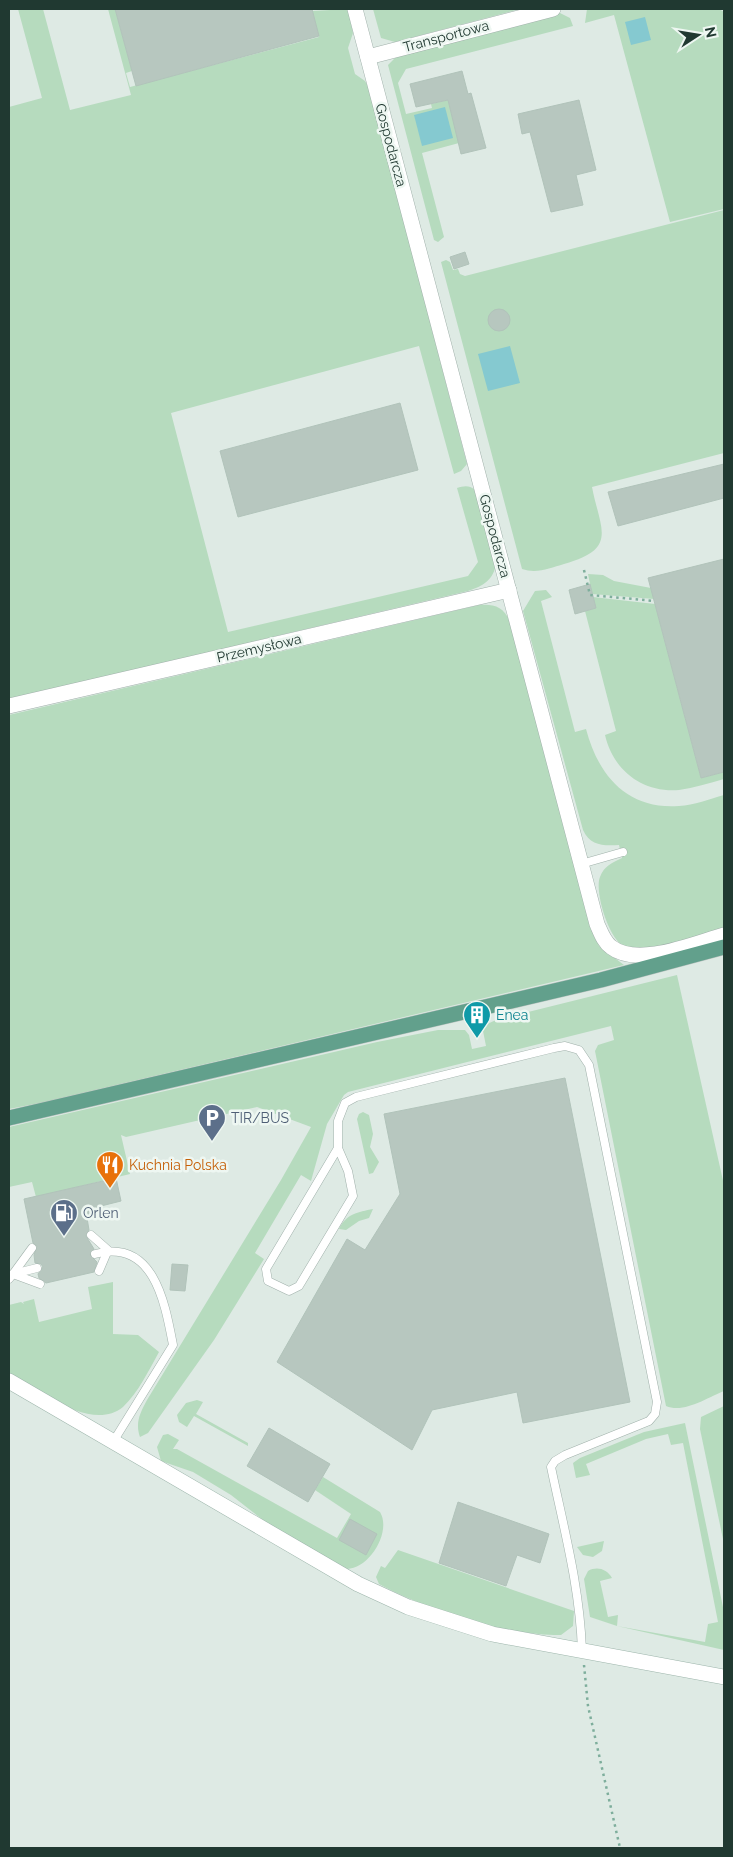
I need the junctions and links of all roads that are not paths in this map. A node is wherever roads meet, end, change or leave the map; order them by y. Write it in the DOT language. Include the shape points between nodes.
graph roads {
  1 [pos="355,9"];
  2 [pos="553,9"];
  3 [pos="368,57"];
  4 [pos="509,590"];
  5 [pos="9,706"];
  6 [pos="623,852"];
  7 [pos="581,864"];
  8 [pos="724,935"];
  9 [pos="724,947"];
  10 [pos="12,1116"];
  11 [pos="338,1148"];
  12 [pos="91,1235"];
  13 [pos="32,1248"];
  14 [pos="108,1250"];
  15 [pos="95,1254"];
  16 [pos="36,1268"];
  17 [pos="99,1271"];
  18 [pos="11,1276"];
  19 [pos="40,1284"];
  20 [pos="9,1381"];
  21 [pos="113,1442"];
  22 [pos="582,1651"];
  23 [pos="724,1677"];
  1 -- 3 [label="street, Gospodarcza"];
  2 -- 3 [label="street, Transportowa"];
  3 -- 4 [label="street, Gospodarcza"];
  4 -- 5 [label="street, Przemysłowa"];
  4 -- 7 [label="street, Gospodarcza"];
  6 -- 7 [label="lane"];
  7 -- 8 [label="street, Gospodarcza" via="599,929 606,942 617,951 635,956 654,954"];
  9 -- 10 [label="main road" via="554,991"];
  11 -- 11 [label="lane" via="266,1270 268,1280 289,1292 299,1286 353,1196 348,1171"];
  11 -- 22 [label="lane" via="338,1121 345,1102 356,1097 565,1046 579,1050 588,1065 656,1402 655,1414 649,1421 565,1455 551,1467 574,1568 581,1614"];
  12 -- 14 [label="lane"];
  13 -- 18 [label="lane"];
  14 -- 15 [label="lane"];
  14 -- 17 [label="lane"];
  14 -- 21 [label="lane" via="130,1255 150,1271 163,1299 173,1345"];
  16 -- 18 [label="lane"];
  18 -- 19 [label="lane"];
  20 -- 21 [label="street"];
  21 -- 22 [label="street" via="358,1584 408,1607 492,1634"];
  22 -- 23 [label="street"];
}
